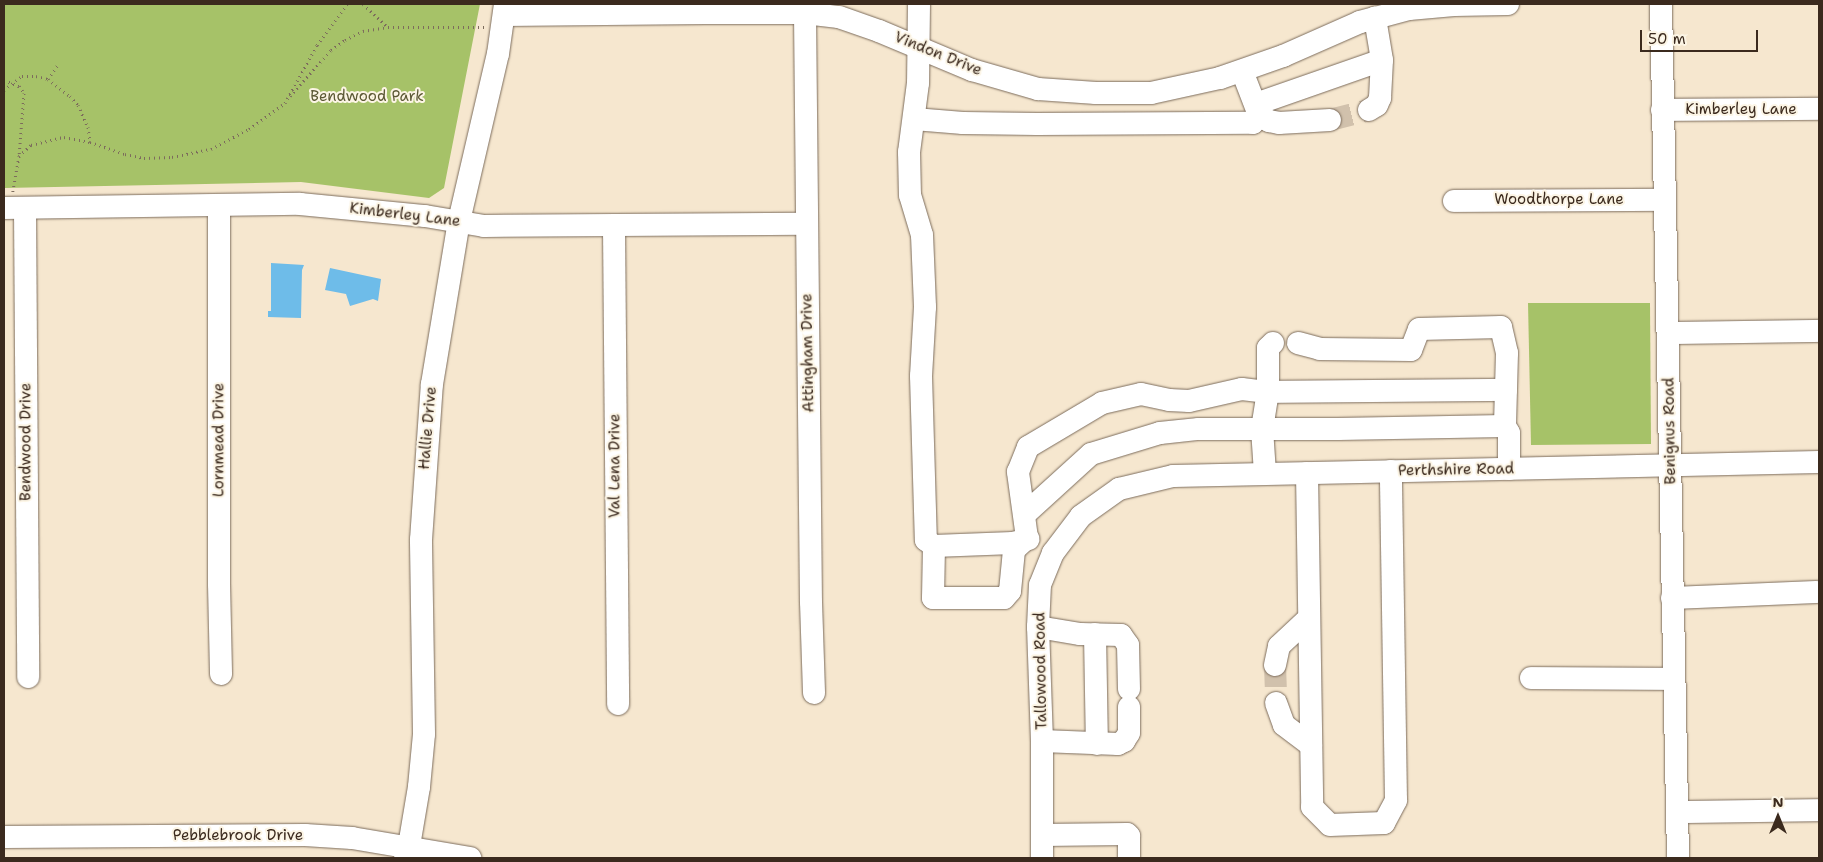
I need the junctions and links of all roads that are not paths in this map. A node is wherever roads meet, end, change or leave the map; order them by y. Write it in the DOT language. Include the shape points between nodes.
graph roads {
  1 [pos="920,4"];
  2 [pos="1508,4"];
  3 [pos="1661,4"];
  4 [pos="805,13"];
  5 [pos="503,15"];
  6 [pos="1368,20"];
  7 [pos="920,48"];
  8 [pos="1382,60"];
  9 [pos="1242,71"];
  10 [pos="1819,109"];
  11 [pos="1258,110"];
  12 [pos="1369,110"];
  13 [pos="1662,110"];
  14 [pos="914,119"];
  15 [pos="1330,120"];
  16 [pos="1664,200"];
  17 [pos="1454,201"];
  18 [pos="219,205"];
  19 [pos="13,208"];
  20 [pos="459,221"];
  21 [pos="806,224"];
  22 [pos="614,227"];
  23 [pos="1819,331"];
  24 [pos="1668,334"];
  25 [pos="1273,343"];
  26 [pos="1298,343"];
  27 [pos="1506,390"];
  28 [pos="1268,392"];
  29 [pos="1505,426"];
  30 [pos="1268,429"];
  31 [pos="1819,462"];
  32 [pos="1671,465"];
  33 [pos="1509,468"];
  34 [pos="1391,471"];
  35 [pos="1265,473"];
  36 [pos="1306,473"];
  37 [pos="1098,504"];
  38 [pos="1025,514"];
  39 [pos="1027,538"];
  40 [pos="934,546"];
  41 [pos="1053,553"];
  42 [pos="1817,592"];
  43 [pos="1672,598"];
  44 [pos="1309,618"];
  45 [pos="1038,627"];
  46 [pos="1095,634"];
  47 [pos="1275,665"];
  48 [pos="221,674"];
  49 [pos="28,677"];
  50 [pos="1532,678"];
  51 [pos="1674,679"];
  52 [pos="814,693"];
  53 [pos="1276,703"];
  54 [pos="618,704"];
  55 [pos="1042,742"];
  56 [pos="1097,744"];
  57 [pos="1311,745"];
  58 [pos="1819,810"];
  59 [pos="1679,812"];
  60 [pos="1042,835"];
  61 [pos="4,837"];
  62 [pos="407,852"];
  63 [pos="470,858"];
  64 [pos="1042,858"];
  65 [pos="1129,858"];
  66 [pos="1678,858"];
  1 -- 7 [label="street"];
  2 -- 6 [label="street" via="1418,8"];
  3 -- 13 [label="street, Benignus Road"];
  4 -- 5 [label="street, Vindon Drive"];
  4 -- 7 [label="street, Vindon Drive" via="838,17"];
  4 -- 21 [label="street, Attingham Drive"];
  5 -- 20 [label="street, Hallie Drive" via="498,54"];
  6 -- 8 [label="street"];
  6 -- 9 [label="street, Vindon Drive"];
  7 -- 9 [label="street, Vindon Drive" via="972,70 1038,89 1151,93"];
  7 -- 14 [label="street"];
  8 -- 11 [label="street"];
  8 -- 12 [label="street" via="1380,98 1377,105"];
  9 -- 11 [label="street"];
  10 -- 13 [label="street, Kimberley Lane"];
  11 -- 14 [label="street" via="1253,123 1037,124"];
  11 -- 15 [label="street" via="1269,121 1279,123"];
  13 -- 16 [label="street, Benignus Road"];
  14 -- 40 [label="street" via="909,152 910,194 922,235 925,307 921,376 926,540"];
  16 -- 17 [label="street, Woodthorpe Lane"];
  16 -- 24 [label="street, Benignus Road"];
  18 -- 19 [label="street, Kimberley Lane"];
  18 -- 20 [label="street, Kimberley Lane" via="300,204"];
  18 -- 48 [label="street, Lornmead Drive"];
  19 -- 49 [label="street, Bendwood Drive"];
  20 -- 22 [label="street, Kimberley Lane" via="484,226"];
  20 -- 62 [label="street, Hallie Drive" via="432,384 424,473 421,590 424,734 419,787"];
  21 -- 22 [label="street, Kimberley Lane"];
  21 -- 52 [label="street, Attingham Drive"];
  22 -- 54 [label="street, Val Lena Drive"];
  23 -- 24 [label="street"];
  24 -- 32 [label="street, Benignus Road"];
  25 -- 28 [label="street" via="1268,348"];
  26 -- 27 [label="street" via="1320,349 1411,350 1419,329 1501,327 1507,353"];
  27 -- 28 [label="street"];
  27 -- 29 [label="street"];
  28 -- 30 [label="street"];
  28 -- 38 [label="street" via="1242,389 1189,401 1142,394 1102,403 1028,447 1018,472"];
  29 -- 30 [label="street"];
  29 -- 33 [label="street"];
  30 -- 35 [label="street"];
  30 -- 38 [label="street" via="1199,429 1160,433 1091,454"];
  31 -- 32 [label="street, Perthshire Road"];
  32 -- 33 [label="street, Perthshire Road"];
  32 -- 43 [label="street, Benignus Road"];
  33 -- 34 [label="street, Perthshire Road"];
  34 -- 36 [label="street, Perthshire Road"];
  34 -- 57 [label="street" via="1396,800 1384,823 1330,825 1312,807"];
  35 -- 36 [label="street, Perthshire Road"];
  35 -- 37 [label="street, Perthshire Road" via="1173,476 1119,489"];
  36 -- 44 [label="street"];
  37 -- 41 [label="street, Tallowood Road" via="1081,516"];
  38 -- 39 [label="street"];
  39 -- 40 [label="street" via="1012,543"];
  39 -- 40 [label="street" via="1014,550 1010,591 1004,598 933,598"];
  39 -- 41 [label="street"];
  41 -- 45 [label="street, Tallowood Road" via="1040,585"];
  42 -- 43 [label="street"];
  43 -- 51 [label="street, Benignus Road"];
  44 -- 47 [label="street" via="1279,646"];
  44 -- 57 [label="street"];
  45 -- 46 [label="street"];
  45 -- 55 [label="street, Tallowood Road"];
  46 -- 56 [label="street"];
  46 -- 56 [label="street" via="1121,635 1126,639 1129,698 1127,738 1118,744"];
  50 -- 51 [label="street"];
  51 -- 59 [label="street, Benignus Road"];
  53 -- 57 [label="street" via="1284,725"];
  55 -- 56 [label="street"];
  55 -- 60 [label="street, Tallowood Road"];
  58 -- 59 [label="street"];
  59 -- 66 [label="street, Benignus Road"];
  60 -- 64 [label="street, Tallowood Road"];
  60 -- 65 [label="street" via="1127,834"];
  61 -- 62 [label="street, Pebblebrook Drive" via="305,835 352,838"];
  62 -- 63 [label="street, Pebblebrook Drive"];
}
